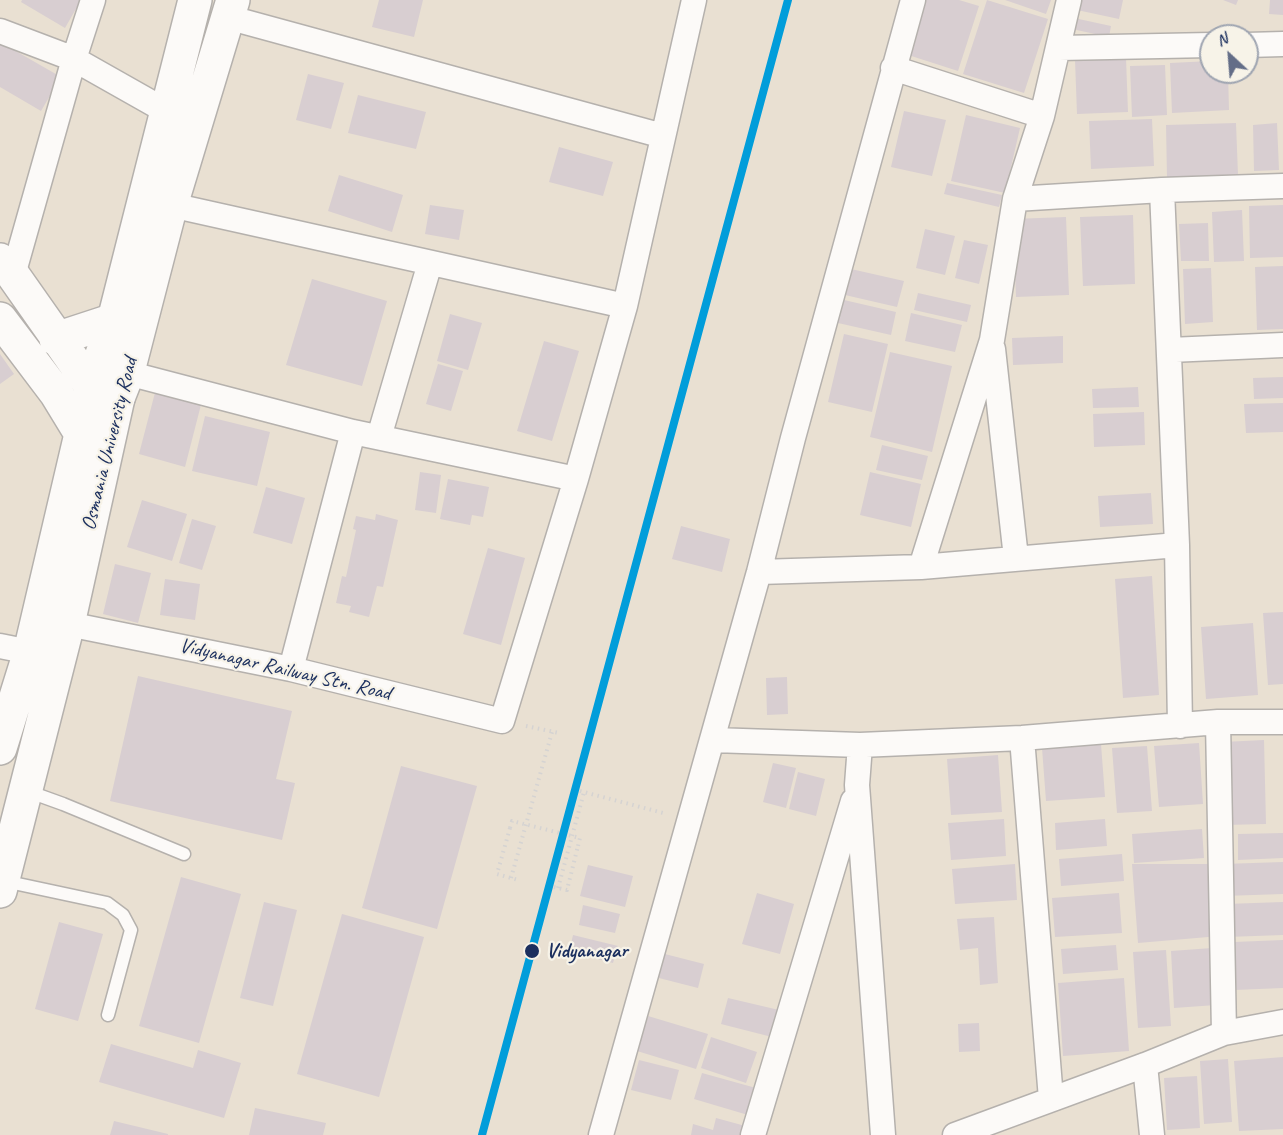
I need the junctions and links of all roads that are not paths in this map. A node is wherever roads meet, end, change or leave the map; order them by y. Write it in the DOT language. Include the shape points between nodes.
graph roads {
  1 [pos="93,0"];
  2 [pos="195,0"];
  3 [pos="694,0"];
  4 [pos="913,0"];
  5 [pos="1070,0"];
  6 [pos="230,8"];
  7 [pos="0,31"];
  8 [pos="1283,44"];
  9 [pos="1199,45"];
  10 [pos="1259,45"];
  11 [pos="1059,48"];
  12 [pos="74,59"];
  13 [pos="893,68"];
  14 [pos="166,111"];
  15 [pos="1042,116"];
  16 [pos="663,136"];
  17 [pos="1283,186"];
  18 [pos="1162,190"];
  19 [pos="1015,199"];
  20 [pos="171,206"];
  21 [pos="430,263"];
  22 [pos="6,268"];
  23 [pos="626,306"];
  24 [pos="0,319"];
  25 [pos="114,320"];
  26 [pos="57,339"];
  27 [pos="992,340"];
  28 [pos="1283,345"];
  29 [pos="1170,350"];
  30 [pos="108,381"];
  31 [pos="352,432"];
  32 [pos="94,437"];
  33 [pos="379,437"];
  34 [pos="576,479"];
  35 [pos="1177,545"];
  36 [pos="1016,558"];
  37 [pos="921,567"];
  38 [pos="759,572"];
  39 [pos="68,624"];
  40 [pos="15,649"];
  41 [pos="291,669"];
  42 [pos="1218,722"];
  43 [pos="1283,722"];
  44 [pos="1180,726"];
  45 [pos="1022,738"];
  46 [pos="713,740"];
  47 [pos="860,745"];
  48 [pos="0,748"];
  49 [pos="857,785"];
  50 [pos="26,791"];
  51 [pos="184,854"];
  52 [pos="2,886"];
  53 [pos="108,1015"];
  54 [pos="1283,1022"];
  55 [pos="1224,1034"];
  56 [pos="1145,1065"];
  57 [pos="1051,1099"];
  58 [pos="601,1135"];
  59 [pos="753,1135"];
  60 [pos="883,1135"];
  61 [pos="955,1135"];
  62 [pos="1152,1135"];
  1 -- 12 [label="street"];
  2 -- 14 [label="main road, Osmania University Road"];
  3 -- 16 [label="street"];
  4 -- 13 [label="street"];
  5 -- 11 [label="street"];
  6 -- 16 [label="street"];
  6 -- 20 [label="main road, Osmania University Road"];
  7 -- 12 [label="street"];
  8 -- 10 [label="street"];
  9 -- 11 [label="street"];
  11 -- 15 [label="street"];
  12 -- 14 [label="street"];
  12 -- 22 [label="street"];
  13 -- 15 [label="street"];
  13 -- 38 [label="street"];
  14 -- 25 [label="main road, Osmania University Road"];
  15 -- 19 [label="street"];
  16 -- 23 [label="street"];
  17 -- 18 [label="street"];
  18 -- 19 [label="street"];
  18 -- 29 [label="street"];
  19 -- 27 [label="street"];
  20 -- 21 [label="street"];
  20 -- 30 [label="main road, Osmania University Road"];
  21 -- 23 [label="street"];
  21 -- 33 [label="street"];
  22 -- 26 [label="main road"];
  23 -- 34 [label="street"];
  24 -- 32 [label="main road"];
  25 -- 26 [label="main road"];
  25 -- 30 [label="main road, Osmania University Road"];
  26 -- 30 [label="main road"];
  27 -- 36 [label="street"];
  27 -- 37 [label="street"];
  28 -- 29 [label="street"];
  29 -- 35 [label="street"];
  30 -- 31 [label="street"];
  30 -- 32 [label="main road, Osmania University Road"];
  31 -- 33 [label="street"];
  31 -- 41 [label="street"];
  32 -- 39 [label="main road, Osmania University Road"];
  32 -- 40 [label="main road, Osmania University Road"];
  33 -- 34 [label="street"];
  34 -- 41 [label="street, Vidyanagar Railway Stn. Road" via="502,721"];
  35 -- 36 [label="street"];
  35 -- 44 [label="street"];
  36 -- 37 [label="street"];
  37 -- 38 [label="street"];
  38 -- 46 [label="street"];
  39 -- 41 [label="street, Vidyanagar Railway Stn. Road"];
  39 -- 50 [label="main road, Osmania University Road"];
  40 -- 48 [label="main road, Osmania University Road"];
  42 -- 43 [label="street"];
  42 -- 44 [label="street"];
  42 -- 55 [label="street"];
  44 -- 45 [label="street"];
  45 -- 47 [label="street"];
  45 -- 57 [label="street"];
  46 -- 47 [label="street"];
  46 -- 58 [label="street"];
  47 -- 49 [label="street"];
  49 -- 59 [label="street"];
  49 -- 60 [label="street"];
  50 -- 51 [label="lane"];
  50 -- 52 [label="main road, Osmania University Road"];
  52 -- 53 [label="lane" via="107,903 123,915 131,930"];
  54 -- 55 [label="street"];
  55 -- 56 [label="street"];
  56 -- 57 [label="street"];
  56 -- 62 [label="street"];
  57 -- 61 [label="street"];
}
